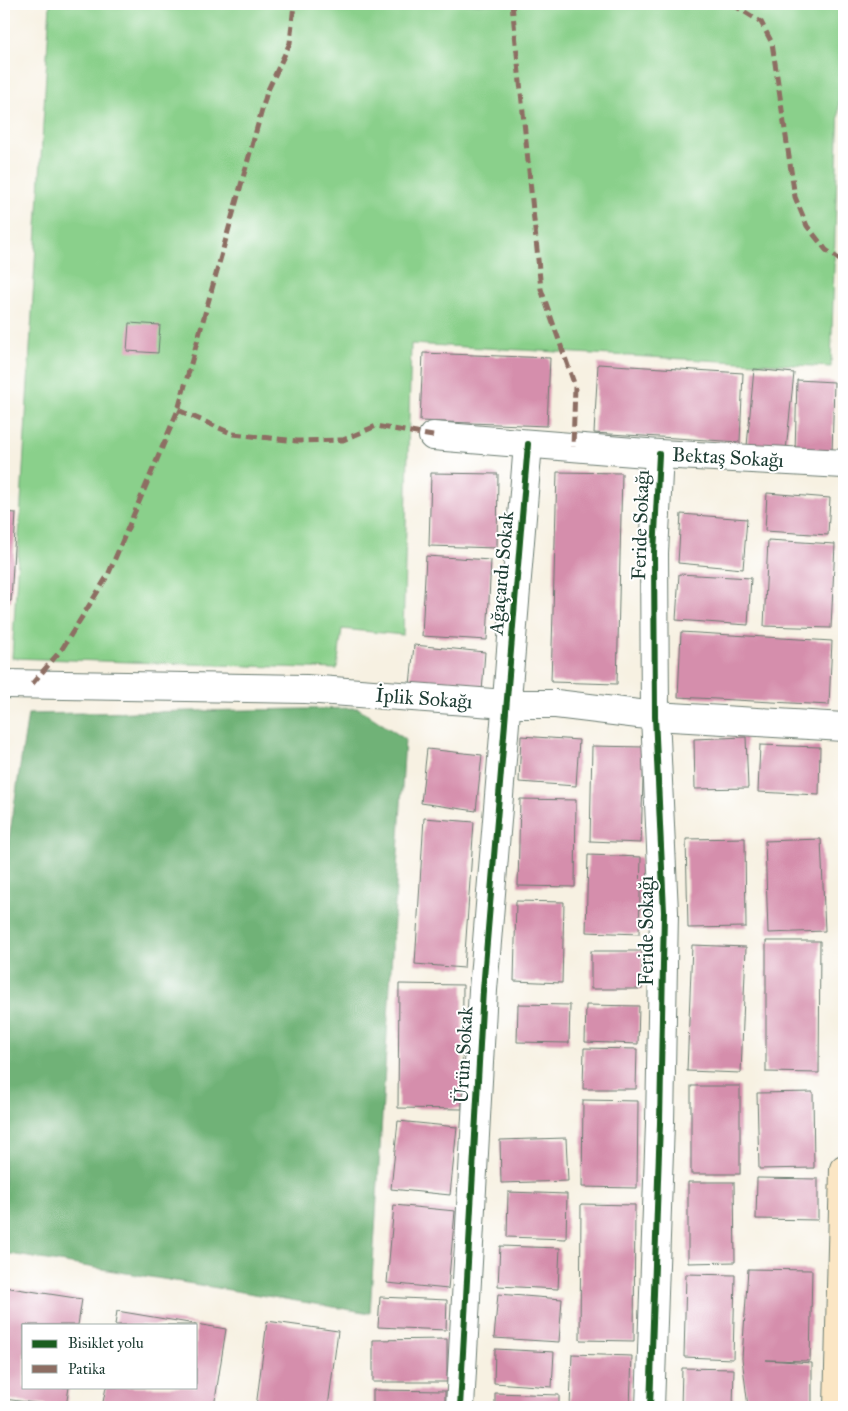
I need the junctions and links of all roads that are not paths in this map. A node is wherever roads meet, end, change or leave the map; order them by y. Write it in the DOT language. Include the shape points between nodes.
graph roads {
  1 [pos="433,436"];
  2 [pos="528,444"];
  3 [pos="659,454"];
  4 [pos="844,464"];
  5 [pos="4,684"];
  6 [pos="506,704"];
  7 [pos="655,716"];
  8 [pos="844,727"];
  9 [pos="844,1168"];
  10 [pos="460,1407"];
  11 [pos="650,1407"];
  12 [pos="838,1407"];
  1 -- 2 [label="street, Bektaş Sokağı"];
  2 -- 3 [label="street, Bektaş Sokağı"];
  2 -- 6 [label="street, Ağaçardı Sokak"];
  3 -- 4 [label="street, Bektaş Sokağı"];
  3 -- 7 [label="street, Feride Sokağı" via="654,553"];
  5 -- 6 [label="street, İplik Sokağı" via="306,689"];
  6 -- 7 [label="street, İplik Sokağı" via="556,704"];
  6 -- 10 [label="street, Ürün Sokak" via="483,990"];
  7 -- 8 [label="street, İplik Sokağı"];
  7 -- 11 [label="street, Feride Sokağı" via="664,912"];
  9 -- 12 [label="main road"];
}
